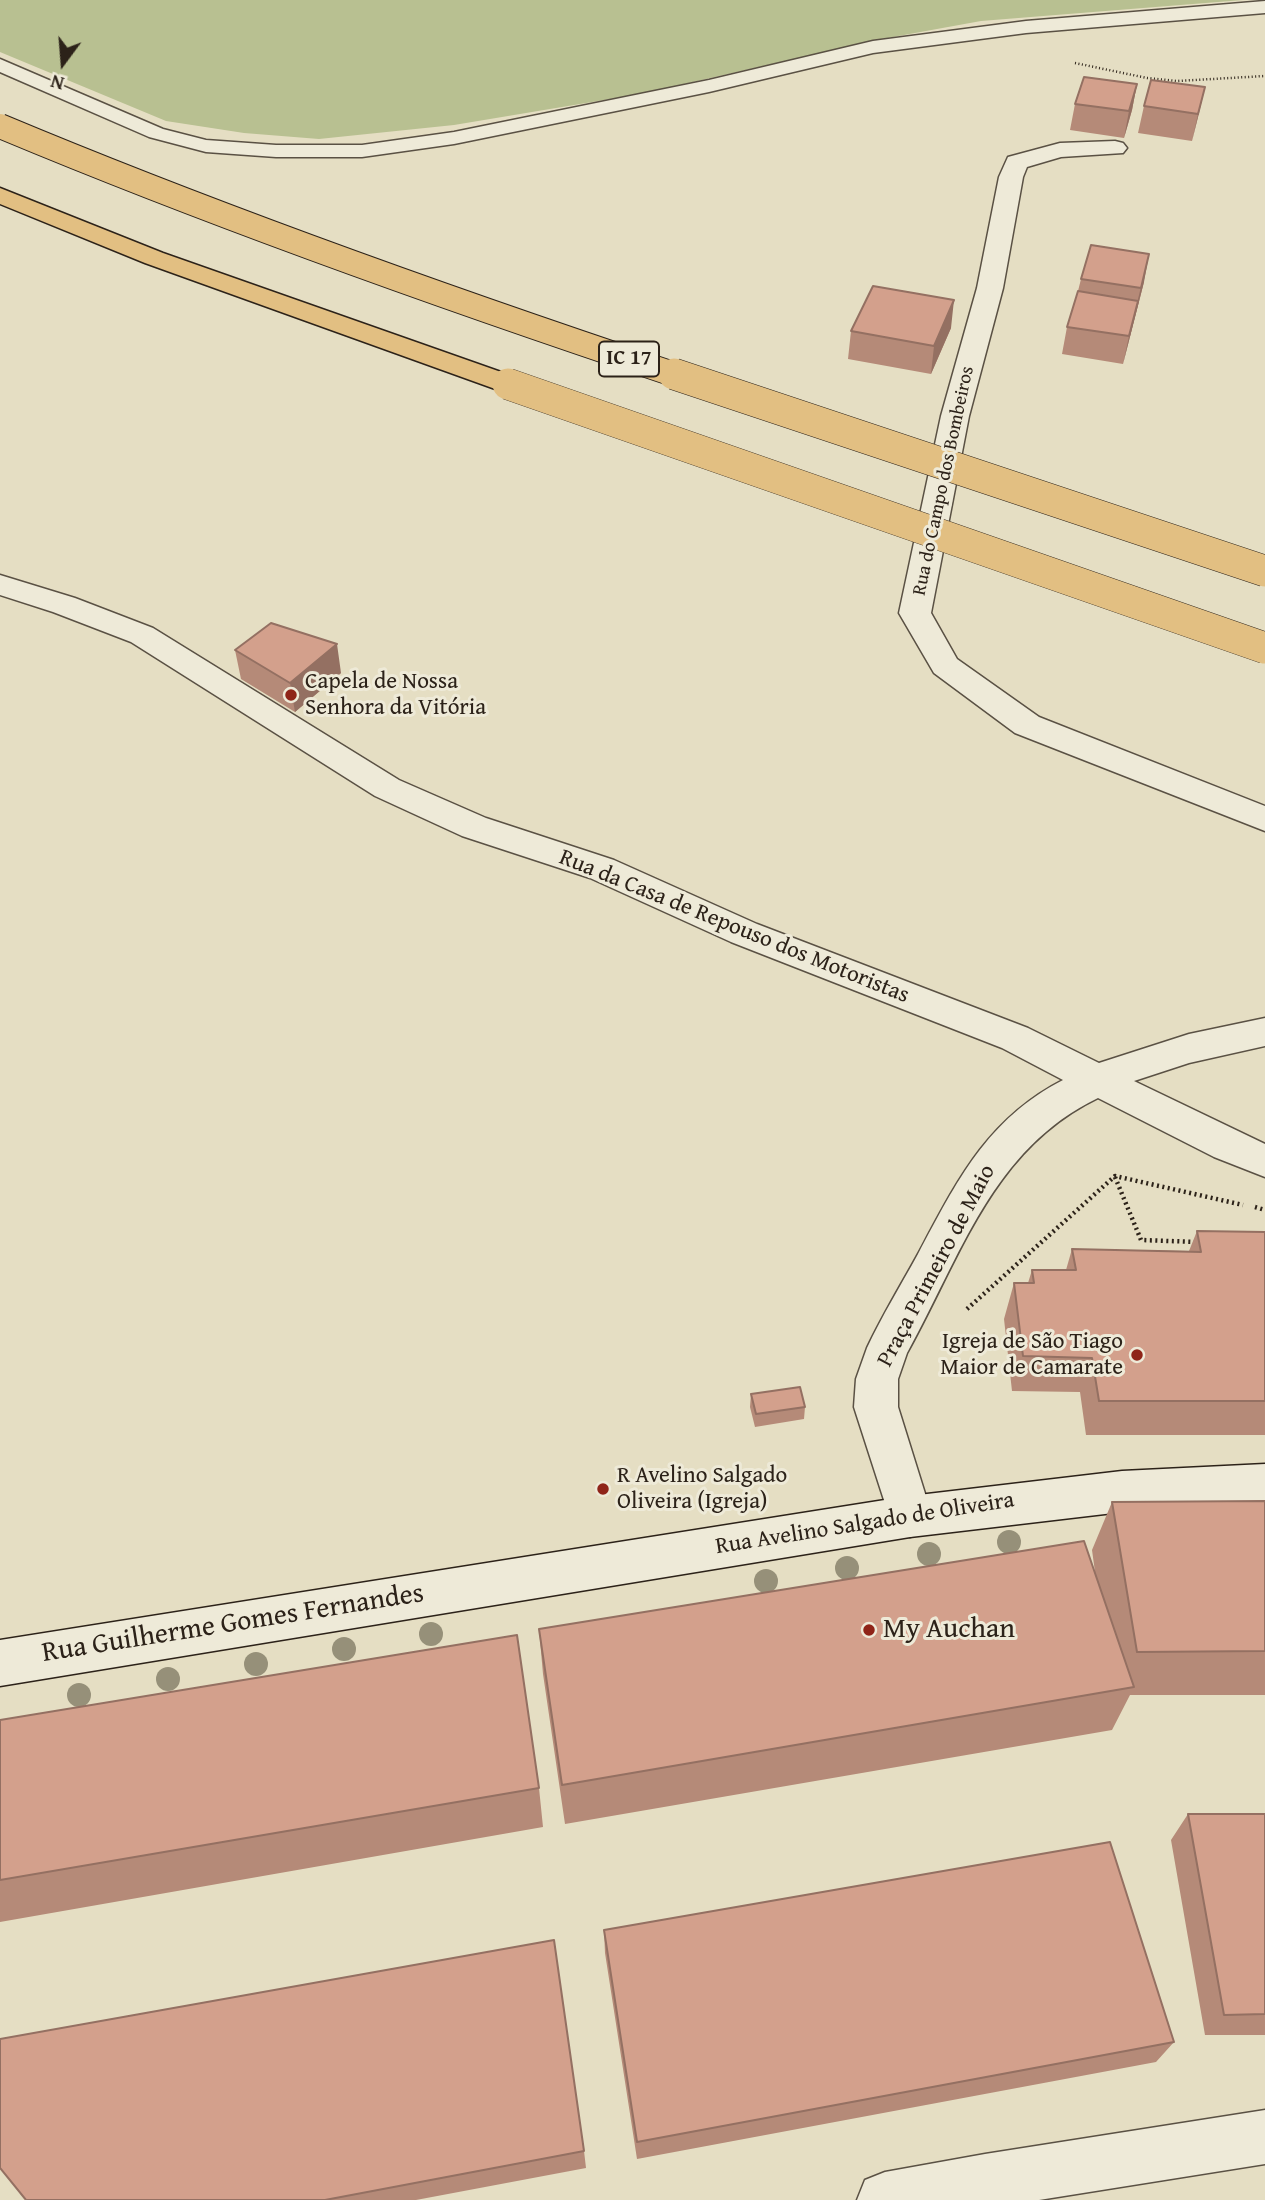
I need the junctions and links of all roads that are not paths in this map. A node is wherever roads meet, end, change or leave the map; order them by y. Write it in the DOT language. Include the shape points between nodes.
graph roads {
  1 [pos="1265,7"];
  2 [pos="0,65"];
  3 [pos="0,125"];
  4 [pos="1115,148"];
  5 [pos="0,195"];
  6 [pos="1265,571"];
  7 [pos="0,585"];
  8 [pos="1265,648"];
  9 [pos="1265,819"];
  10 [pos="1265,1032"];
  11 [pos="1097,1080"];
  12 [pos="1265,1161"];
  13 [pos="1265,1484"];
  14 [pos="910,1516"];
  15 [pos="467,1585"];
  16 [pos="0,1663"];
  17 [pos="1265,2137"];
  18 [pos="885,2200"];
  1 -- 2 [label="lane" via="1026,27 873,47 454,138 362,151 276,151 206,145 168,136"];
  3 -- 6 [label="highway, IC 17, bridge" via="141,186 550,333"];
  4 -- 9 [label="street, Rua do Campo dos Bombeiros" via="1060,150 1017,162 990,288 955,416 915,613 945,666 1027,725"];
  5 -- 8 [label="highway, bridge" via="180,267"];
  7 -- 11 [label="street, Rua da Casa de Repouso dos Motoristas" via="142,635 387,788 474,827 602,869 744,933 1015,1038"];
  10 -- 11 [label="street, Praça Primeiro de Maio" via="1222,1039"];
  11 -- 12 [label="street"];
  11 -- 14 [label="street, Praça Primeiro de Maio" via="1024,1127 985,1169 888,1348 877,1379 876,1407"];
  13 -- 14 [label="street, Rua Avelino Salgado de Oliveira" via="1062,1495"];
  14 -- 15 [label="street, Rua Avelino Salgado de Oliveira"];
  15 -- 16 [label="street, Rua Guilherme Gomes Fernandes"];
  17 -- 18 [label="street"];
}
